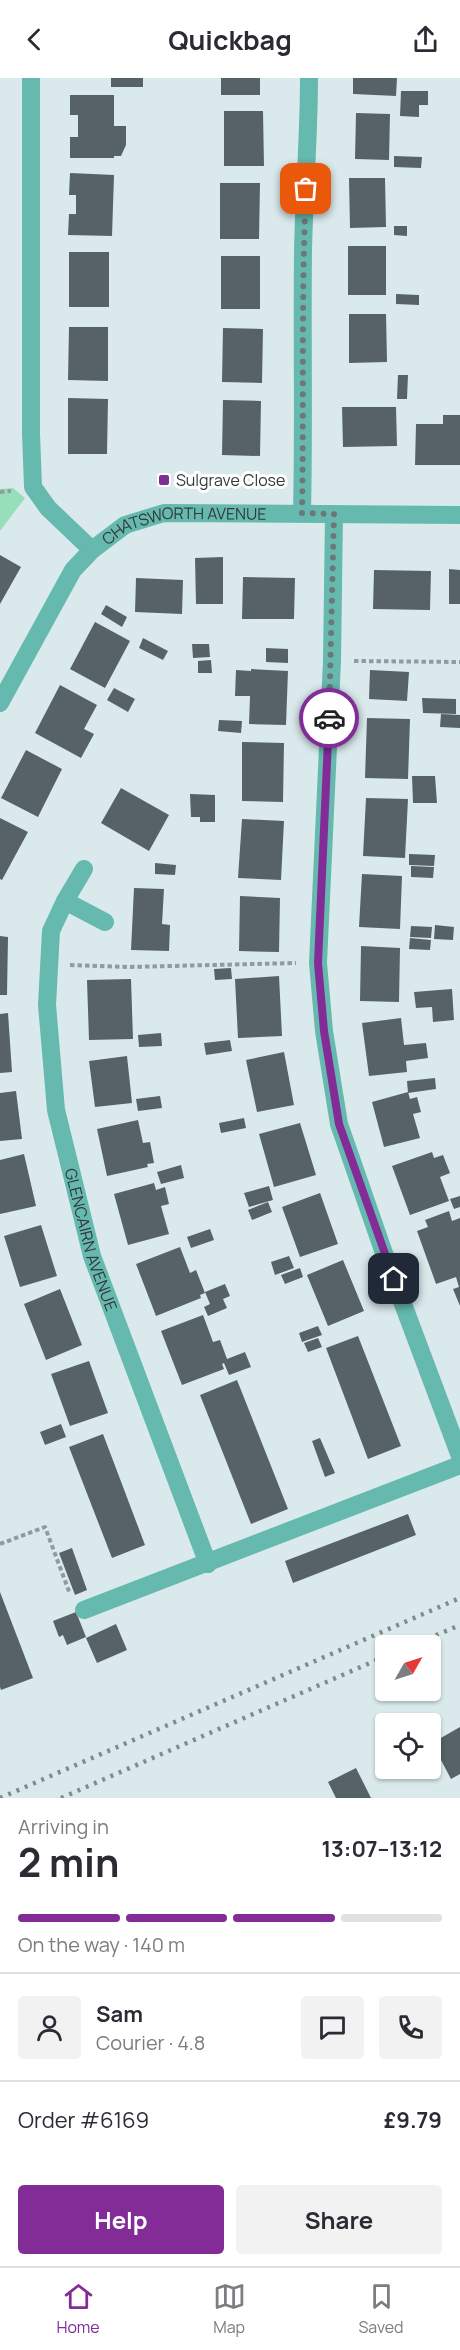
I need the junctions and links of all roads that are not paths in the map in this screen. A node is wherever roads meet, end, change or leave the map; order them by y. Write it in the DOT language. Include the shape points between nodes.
graph roads {
  1 [pos="31,78"];
  2 [pos="309,78"];
  3 [pos="302,513"];
  4 [pos="334,514"];
  5 [pos="460,515"];
  6 [pos="92,550"];
  7 [pos="0,704"];
  8 [pos="84,869"];
  9 [pos="65,901"];
  10 [pos="105,922"];
  11 [pos="460,1456"];
  12 [pos="460,1465"];
  13 [pos="208,1564"];
  14 [pos="84,1610"];
  1 -- 6 [label="street" via="33,487 48,508"];
  2 -- 3 [label="street" via="303,251"];
  3 -- 4 [label="street, CHATSWORTH AVENUE"];
  3 -- 6 [label="street, CHATSWORTH AVENUE" via="164,513 125,525"];
  4 -- 5 [label="street, CHATSWORTH AVENUE"];
  4 -- 11 [label="street" via="332,661 318,963 324,1031 339,1124"];
  6 -- 7 [label="street, CHATSWORTH AVENUE" via="73,570"];
  8 -- 9 [label="street, GLENCAIRN AVENUE"];
  9 -- 10 [label="street"];
  9 -- 13 [label="street, GLENCAIRN AVENUE" via="51,931 47,1005 56,1110 92,1256"];
  12 -- 13 [label="street"];
  13 -- 14 [label="street"];
}
